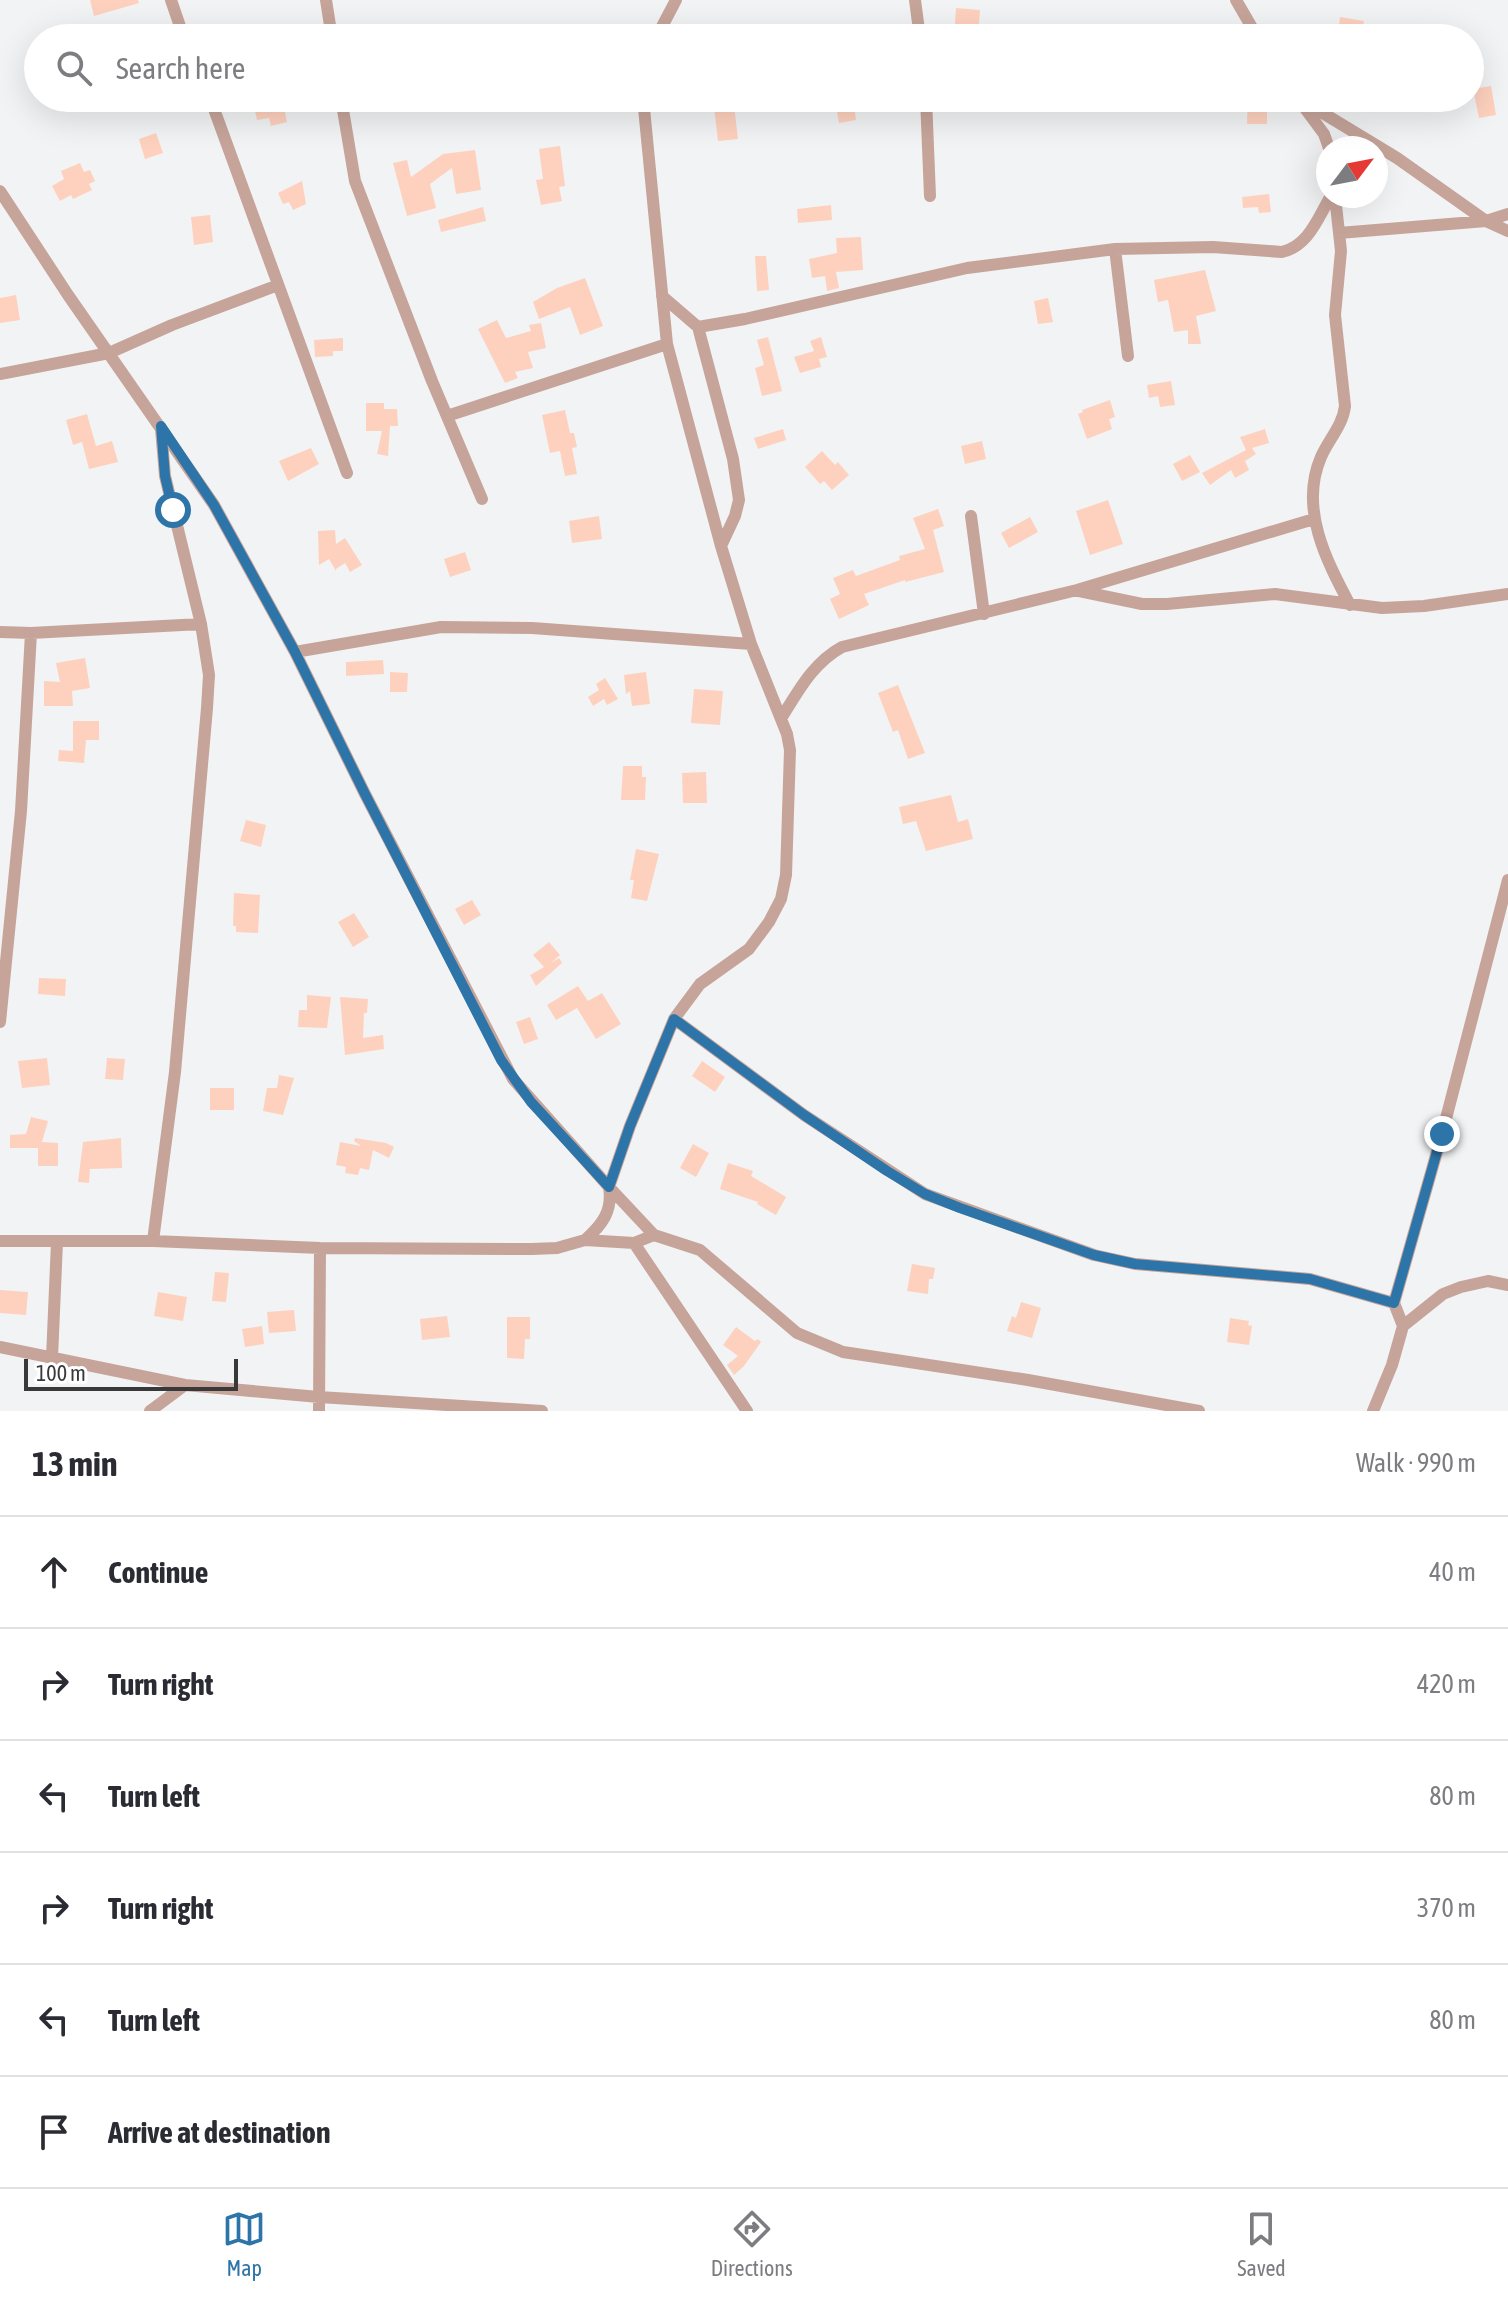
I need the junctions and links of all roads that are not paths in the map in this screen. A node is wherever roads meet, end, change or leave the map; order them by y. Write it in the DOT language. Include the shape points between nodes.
graph roads {
  1 [pos="171,0"];
  2 [pos="326,0"];
  3 [pos="676,0"];
  4 [pos="915,0"];
  5 [pos="1236,0"];
  6 [pos="179,24"];
  7 [pos="330,24"];
  8 [pos="663,24"];
  9 [pos="918,24"];
  10 [pos="1250,24"];
  11 [pos="215,112"];
  12 [pos="343,112"];
  13 [pos="644,112"];
  14 [pos="927,112"];
  15 [pos="1309,112"];
  16 [pos="1320,112"];
  17 [pos="1322,136"];
  18 [pos="0,191"];
  19 [pos="930,196"];
  20 [pos="1326,208"];
  21 [pos="1335,208"];
  22 [pos="1508,214"];
  23 [pos="1486,221"];
  24 [pos="1508,231"];
  25 [pos="1339,233"];
  26 [pos="1115,249"];
  27 [pos="278,285"];
  28 [pos="662,296"];
  29 [pos="698,327"];
  30 [pos="667,344"];
  31 [pos="109,353"];
  32 [pos="1128,356"];
  33 [pos="0,374"];
  34 [pos="447,416"];
  35 [pos="161,426"];
  36 [pos="347,473"];
  37 [pos="482,499"];
  38 [pos="971,516"];
  39 [pos="1314,519"];
  40 [pos="721,546"];
  41 [pos="1077,590"];
  42 [pos="1508,594"];
  43 [pos="1350,605"];
  44 [pos="984,614"];
  45 [pos="201,624"];
  46 [pos="0,632"];
  47 [pos="31,633"];
  48 [pos="751,644"];
  49 [pos="295,652"];
  50 [pos="782,717"];
  51 [pos="1508,880"];
  52 [pos="674,1019"];
  53 [pos="0,1022"];
  54 [pos="609,1187"];
  55 [pos="654,1235"];
  56 [pos="585,1240"];
  57 [pos="0,1241"];
  58 [pos="153,1241"];
  59 [pos="57,1242"];
  60 [pos="634,1243"];
  61 [pos="320,1248"];
  62 [pos="1508,1285"];
  63 [pos="1394,1303"];
  64 [pos="1403,1326"];
  65 [pos="0,1347"];
  66 [pos="52,1358"];
  67 [pos="185,1385"];
  68 [pos="319,1397"];
  69 [pos="150,1411"];
  70 [pos="319,1411"];
  71 [pos="542,1411"];
  72 [pos="747,1411"];
  73 [pos="1199,1411"];
  74 [pos="1373,1411"];
  1 -- 6 [label="street"];
  2 -- 7 [label="street"];
  3 -- 8 [label="street"];
  4 -- 9 [label="street"];
  5 -- 10 [label="street"];
  11 -- 27 [label="street"];
  12 -- 34 [label="street" via="355,181"];
  13 -- 28 [label="street"];
  14 -- 19 [label="street"];
  15 -- 17 [label="street"];
  16 -- 23 [label="street"];
  18 -- 31 [label="street"];
  20 -- 26 [label="street" via="1291,250"];
  21 -- 25 [label="street"];
  22 -- 23 [label="street"];
  23 -- 24 [label="street"];
  23 -- 25 [label="street"];
  25 -- 39 [label="street" via="1335,315 1345,406 1315,479"];
  26 -- 29 [label="street" via="967,268"];
  26 -- 32 [label="street"];
  27 -- 31 [label="street"];
  27 -- 36 [label="street"];
  28 -- 29 [label="street"];
  28 -- 30 [label="street"];
  29 -- 40 [label="street" via="738,482 735,516"];
  30 -- 34 [label="street"];
  30 -- 40 [label="street"];
  31 -- 33 [label="street"];
  31 -- 35 [label="street"];
  34 -- 37 [label="street"];
  35 -- 45 [label="street" via="165,476"];
  35 -- 49 [label="street" via="214,505"];
  38 -- 44 [label="street"];
  39 -- 41 [label="street"];
  39 -- 43 [label="street" via="1324,554"];
  40 -- 48 [label="street"];
  41 -- 43 [label="street" via="1142,604 1275,594"];
  41 -- 44 [label="street"];
  42 -- 43 [label="street" via="1414,607"];
  44 -- 50 [label="street" via="842,647 813,669"];
  45 -- 47 [label="street"];
  45 -- 58 [label="street" via="209,675 207,708 175,1072"];
  46 -- 47 [label="street"];
  47 -- 53 [label="street" via="21,811"];
  48 -- 49 [label="street" via="441,627"];
  48 -- 50 [label="street"];
  49 -- 54 [label="street" via="501,1060 531,1102"];
  50 -- 52 [label="street" via="790,750 781,899 749,949 700,984"];
  51 -- 63 [label="street"];
  52 -- 54 [label="street"];
  52 -- 63 [label="street" via="804,1115 937,1199 1094,1255 1135,1264 1300,1278"];
  54 -- 55 [label="street"];
  54 -- 56 [label="street" via="608,1215"];
  55 -- 60 [label="street"];
  55 -- 73 [label="street" via="700,1250 797,1333 843,1352"];
  56 -- 60 [label="street"];
  56 -- 61 [label="street" via="532,1249"];
  57 -- 59 [label="street"];
  58 -- 59 [label="street"];
  58 -- 61 [label="street"];
  59 -- 66 [label="street"];
  60 -- 72 [label="street"];
  61 -- 68 [label="street"];
  62 -- 64 [label="street" via="1488,1281 1443,1294"];
  63 -- 64 [label="street"];
  64 -- 74 [label="street"];
  65 -- 66 [label="street"];
  66 -- 67 [label="street"];
  67 -- 68 [label="street"];
  67 -- 69 [label="street"];
  68 -- 70 [label="street"];
  68 -- 71 [label="street"];
}
